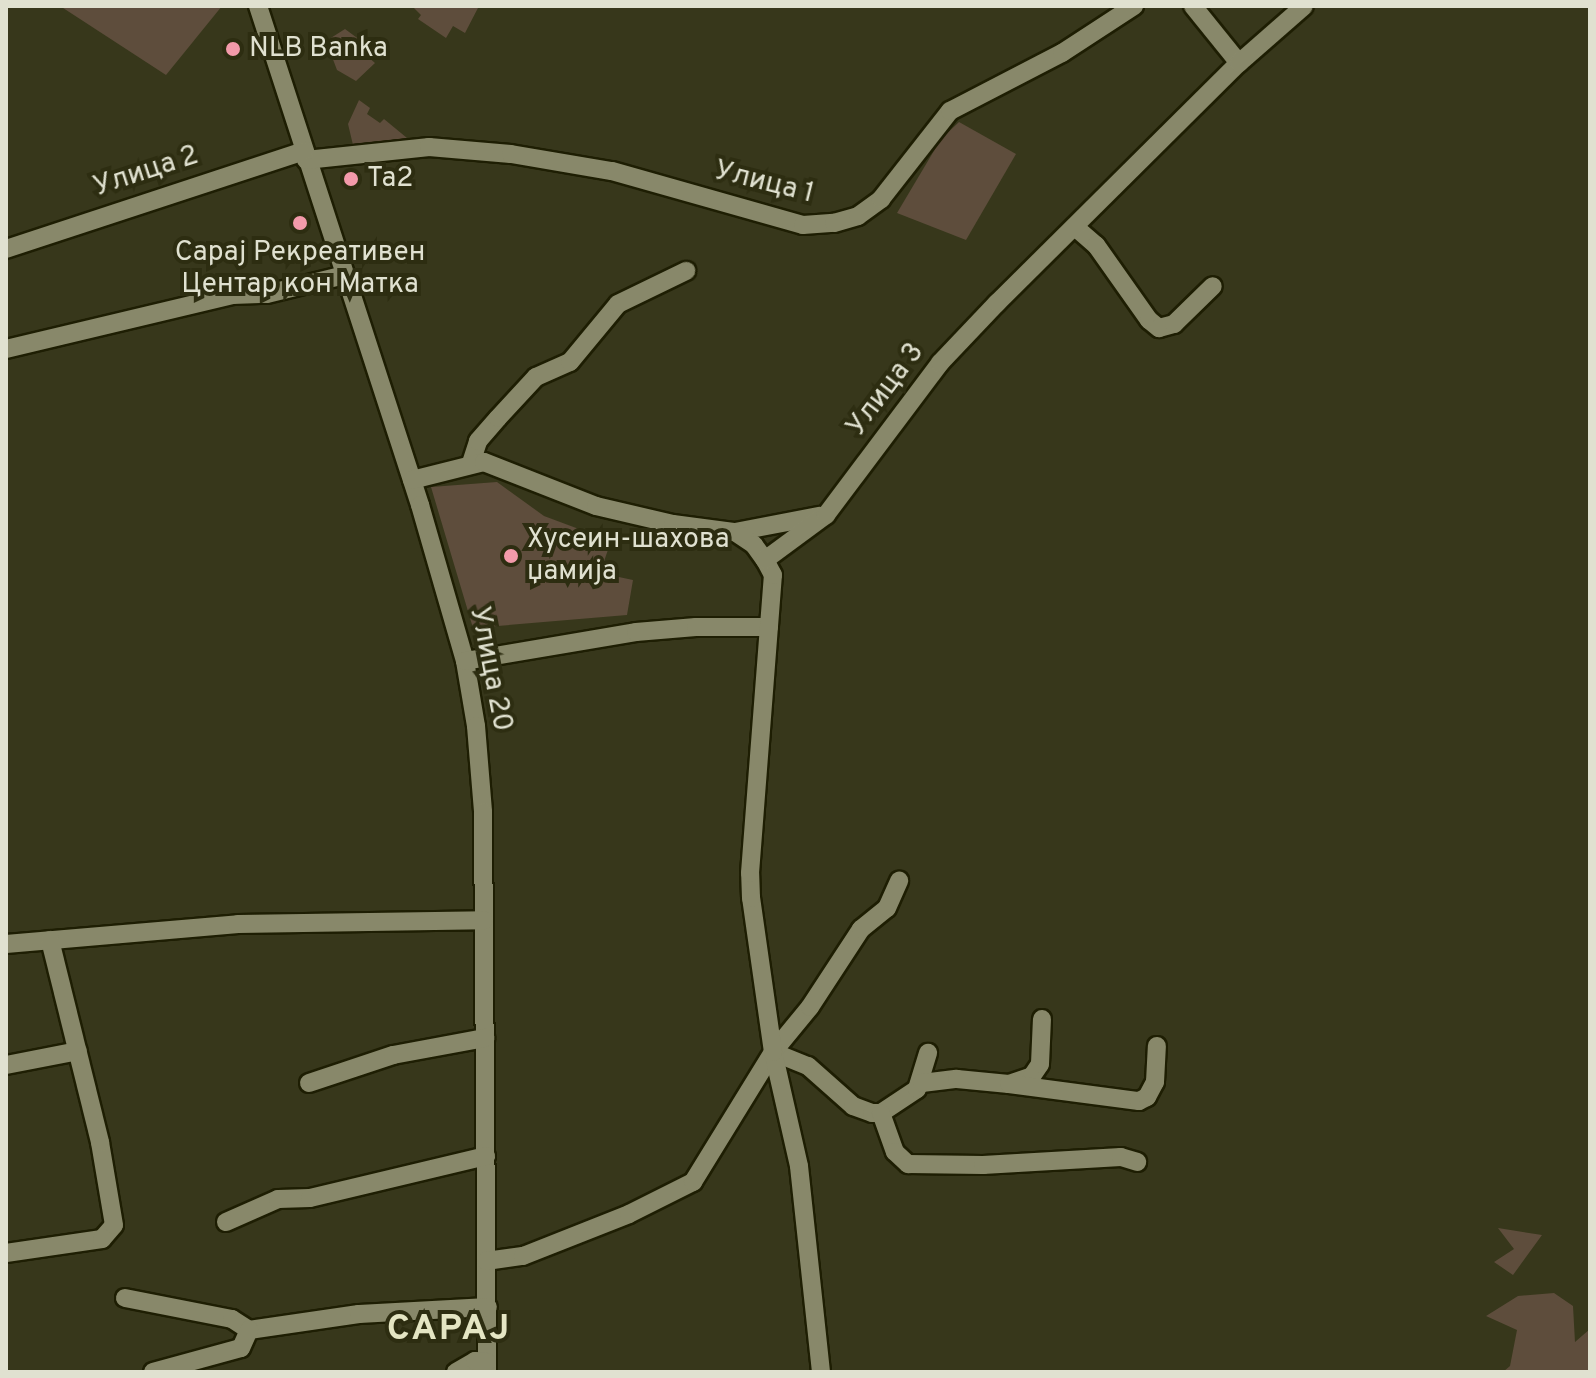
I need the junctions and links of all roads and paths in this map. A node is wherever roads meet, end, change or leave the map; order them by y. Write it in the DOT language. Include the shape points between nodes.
graph roads {
  1 [pos="258,6"];
  2 [pos="1134,6"];
  3 [pos="1193,6"];
  4 [pos="1304,6"];
  5 [pos="1239,63"];
  6 [pos="305,156"];
  7 [pos="1075,227"];
  8 [pos="6,249"];
  9 [pos="686,271"];
  10 [pos="345,275"];
  11 [pos="1213,286"];
  12 [pos="6,349"];
  13 [pos="471,463"];
  14 [pos="412,480"];
  15 [pos="826,515"];
  16 [pos="735,532"];
  17 [pos="765,560"];
  18 [pos="769,627"];
  19 [pos="465,661"];
  20 [pos="899,881"];
  21 [pos="484,920"];
  22 [pos="50,940"];
  23 [pos="6,944"];
  24 [pos="1042,1019"];
  25 [pos="485,1038"];
  26 [pos="1157,1046"];
  27 [pos="78,1051"];
  28 [pos="773,1052"];
  29 [pos="928,1053"];
  30 [pos="6,1065"];
  31 [pos="309,1083"];
  32 [pos="922,1083"];
  33 [pos="1009,1084"];
  34 [pos="881,1113"];
  35 [pos="486,1156"];
  36 [pos="1137,1162"];
  37 [pos="226,1222"];
  38 [pos="6,1253"];
  39 [pos="486,1261"];
  40 [pos="125,1298"];
  41 [pos="488,1307"];
  42 [pos="249,1330"];
  43 [pos="487,1367"];
  44 [pos="153,1372"];
  45 [pos="456,1372"];
  46 [pos="821,1372"];
  1 -- 6 [label="street, Улица 20"];
  2 -- 6 [label="street, Улица 1" via="1062,53 953,109 881,199 858,216 834,223 803,225 612,171 511,154 429,147"];
  3 -- 5 [label="street"];
  4 -- 5 [label="street, Улица 3"];
  5 -- 7 [label="street, Улица 3"];
  6 -- 8 [label="street, Улица 2"];
  6 -- 10 [label="street, Улица 20"];
  7 -- 11 [label="street" via="1096,245 1159,328 1174,324"];
  7 -- 15 [label="street, Улица 3" via="940,363"];
  9 -- 13 [label="street" via="618,304 570,362 536,377 478,441"];
  10 -- 12 [label="street" via="267,294 232,295"];
  10 -- 14 [label="street, Улица 20"];
  13 -- 14 [label="street"];
  13 -- 16 [label="street" via="497,465 608,509"];
  14 -- 19 [label="street, Улица 20"];
  15 -- 16 [label="street"];
  15 -- 17 [label="street, Улица 3"];
  16 -- 17 [label="street"];
  17 -- 18 [label="street" via="773,575"];
  18 -- 19 [label="street" via="636,632"];
  18 -- 28 [label="street" via="750,873"];
  19 -- 21 [label="street, Улица 20" via="483,812"];
  20 -- 28 [label="street" via="887,908 861,929"];
  21 -- 22 [label="street" via="238,924"];
  21 -- 25 [label="street, Улица 20"];
  22 -- 23 [label="street"];
  22 -- 27 [label="street"];
  24 -- 33 [label="street" via="1037,1070"];
  25 -- 31 [label="street" via="393,1055"];
  25 -- 35 [label="street, Улица 20"];
  26 -- 33 [label="street" via="1155,1082 1139,1101"];
  27 -- 30 [label="street"];
  27 -- 38 [label="street" via="114,1225 102,1239"];
  28 -- 34 [label="street" via="819,1074 853,1106"];
  28 -- 39 [label="street" via="689,1186 523,1256"];
  28 -- 46 [label="street" via="799,1166"];
  29 -- 32 [label="street"];
  32 -- 33 [label="street" via="973,1079"];
  32 -- 34 [label="street"];
  34 -- 36 [label="street" via="895,1152 908,1164 1121,1157"];
  35 -- 37 [label="street" via="310,1198 278,1199"];
  35 -- 39 [label="street, Улица 20"];
  39 -- 41 [label="street, Улица 20"];
  40 -- 42 [label="street" via="232,1319"];
  41 -- 42 [label="street" via="359,1314"];
  41 -- 43 [label="street, Улица 20"];
  42 -- 44 [label="street" via="241,1348"];
  43 -- 45 [label="street" via="475,1361"];
}
